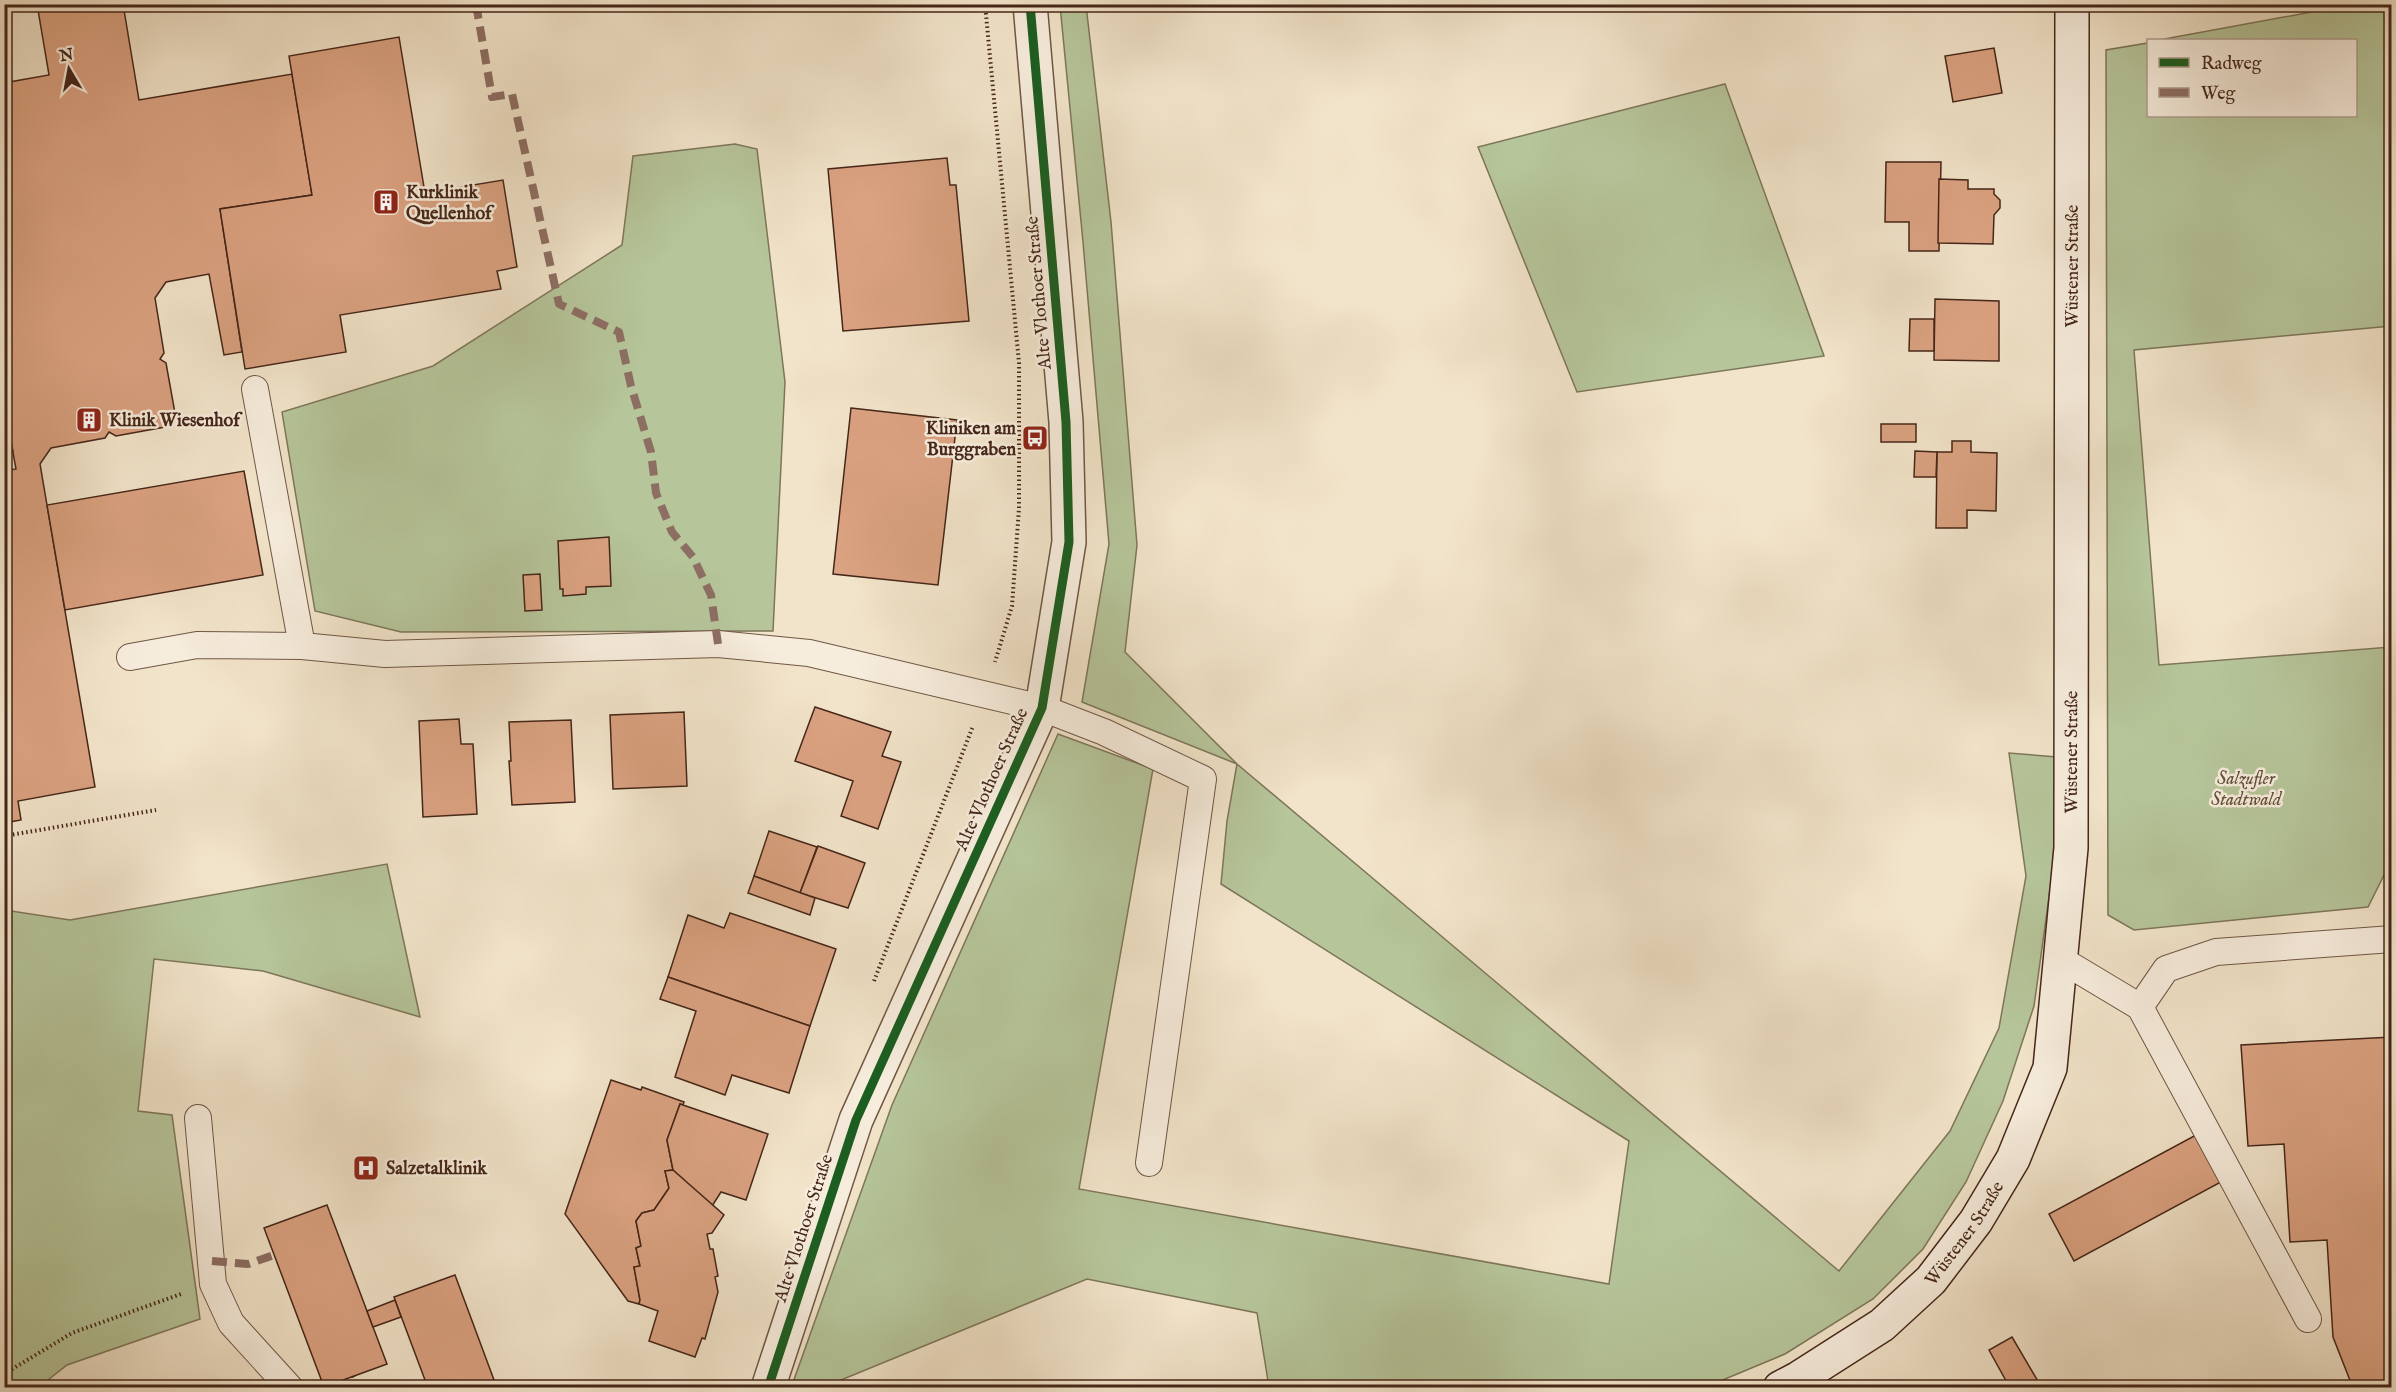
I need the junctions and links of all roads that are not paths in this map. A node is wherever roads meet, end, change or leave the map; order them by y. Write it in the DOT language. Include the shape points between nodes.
graph roads {
  1 [pos="1030,4"];
  2 [pos="2072,4"];
  3 [pos="255,389"];
  4 [pos="302,646"];
  5 [pos="130,657"];
  6 [pos="1042,708"];
  7 [pos="2391,939"];
  8 [pos="2060,959"];
  9 [pos="2140,1007"];
  10 [pos="198,1118"];
  11 [pos="1149,1163"];
  12 [pos="2308,1320"];
  13 [pos="290,1388"];
  14 [pos="768,1388"];
  15 [pos="1780,1388"];
  1 -- 6 [label="main road, Alte Vlothoer Straße" via="1066,422 1069,531"];
  2 -- 8 [label="main road, Wüstener Straße" via="2071,848"];
  3 -- 4 [label="lane"];
  4 -- 5 [label="lane" via="197,645"];
  4 -- 6 [label="lane" via="385,654 718,644 809,653"];
  6 -- 11 [label="lane" via="1104,732 1203,779"];
  6 -- 14 [label="main road, Alte Vlothoer Straße" via="856,1120"];
  7 -- 9 [label="lane" via="2216,952 2166,969"];
  8 -- 9 [label="lane"];
  8 -- 15 [label="main road, Wüstener Straße" via="2050,1068 2013,1159 1977,1221 1931,1280 1882,1325"];
  9 -- 12 [label="lane"];
  10 -- 13 [label="lane" via="213,1284 231,1323"];
}
